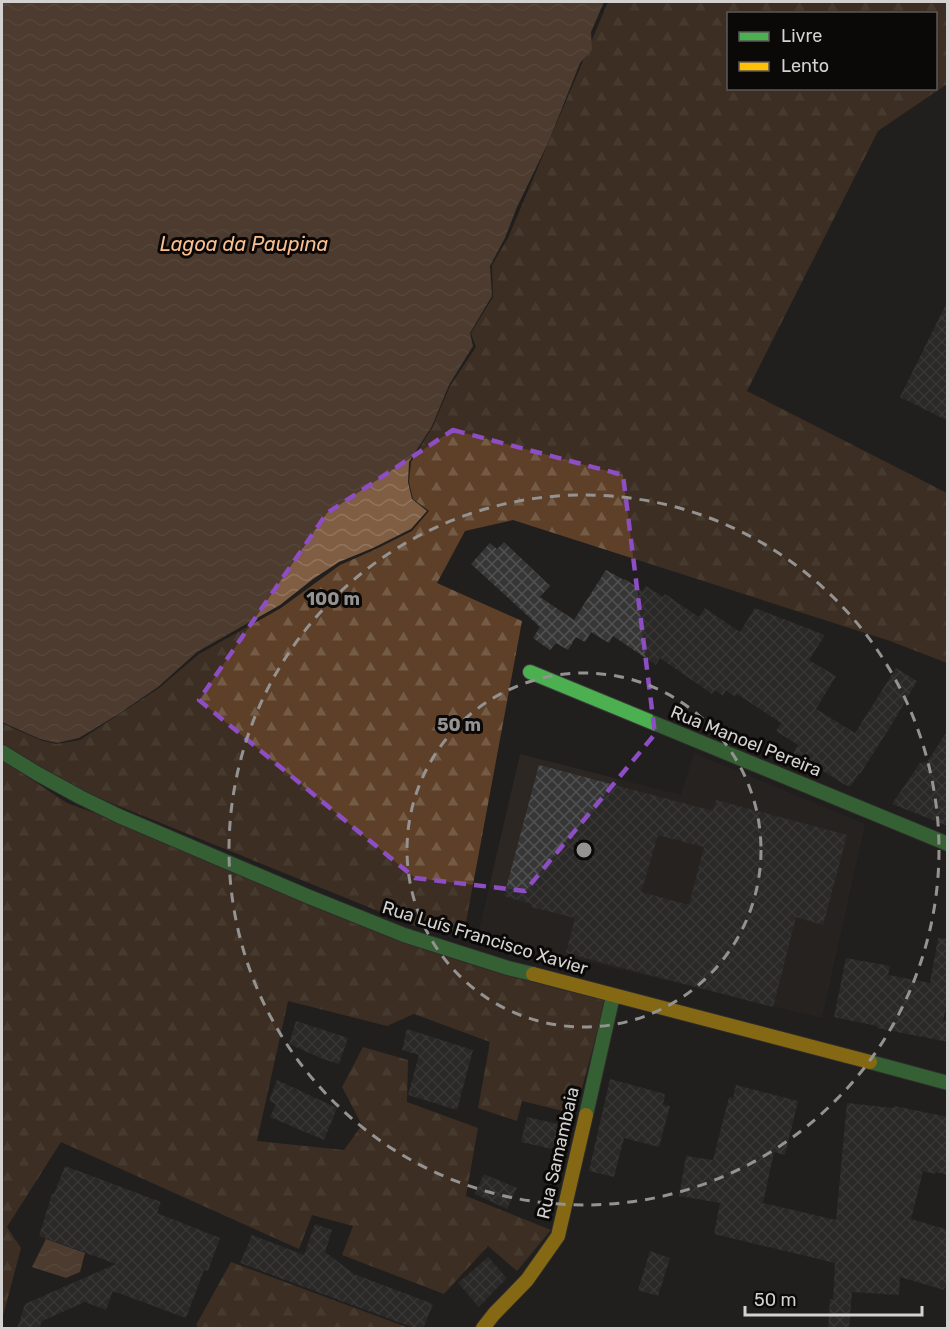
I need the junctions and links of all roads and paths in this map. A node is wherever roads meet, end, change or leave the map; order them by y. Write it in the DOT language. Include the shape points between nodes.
graph roads {
  1 [pos="530,672"];
  2 [pos="2,752"];
  3 [pos="948,844"];
  4 [pos="613,996"];
  5 [pos="948,1083"];
  6 [pos="483,1329"];
  1 -- 3 [label="street, Rua Manoel Pereira"];
  2 -- 4 [label="street, Rua Luís Francisco Xavier" via="119,816 404,935"];
  4 -- 5 [label="street, Rua Luís Francisco Xavier"];
  4 -- 6 [label="street, Rua Samambaia" via="558,1236 543,1260"];
}
